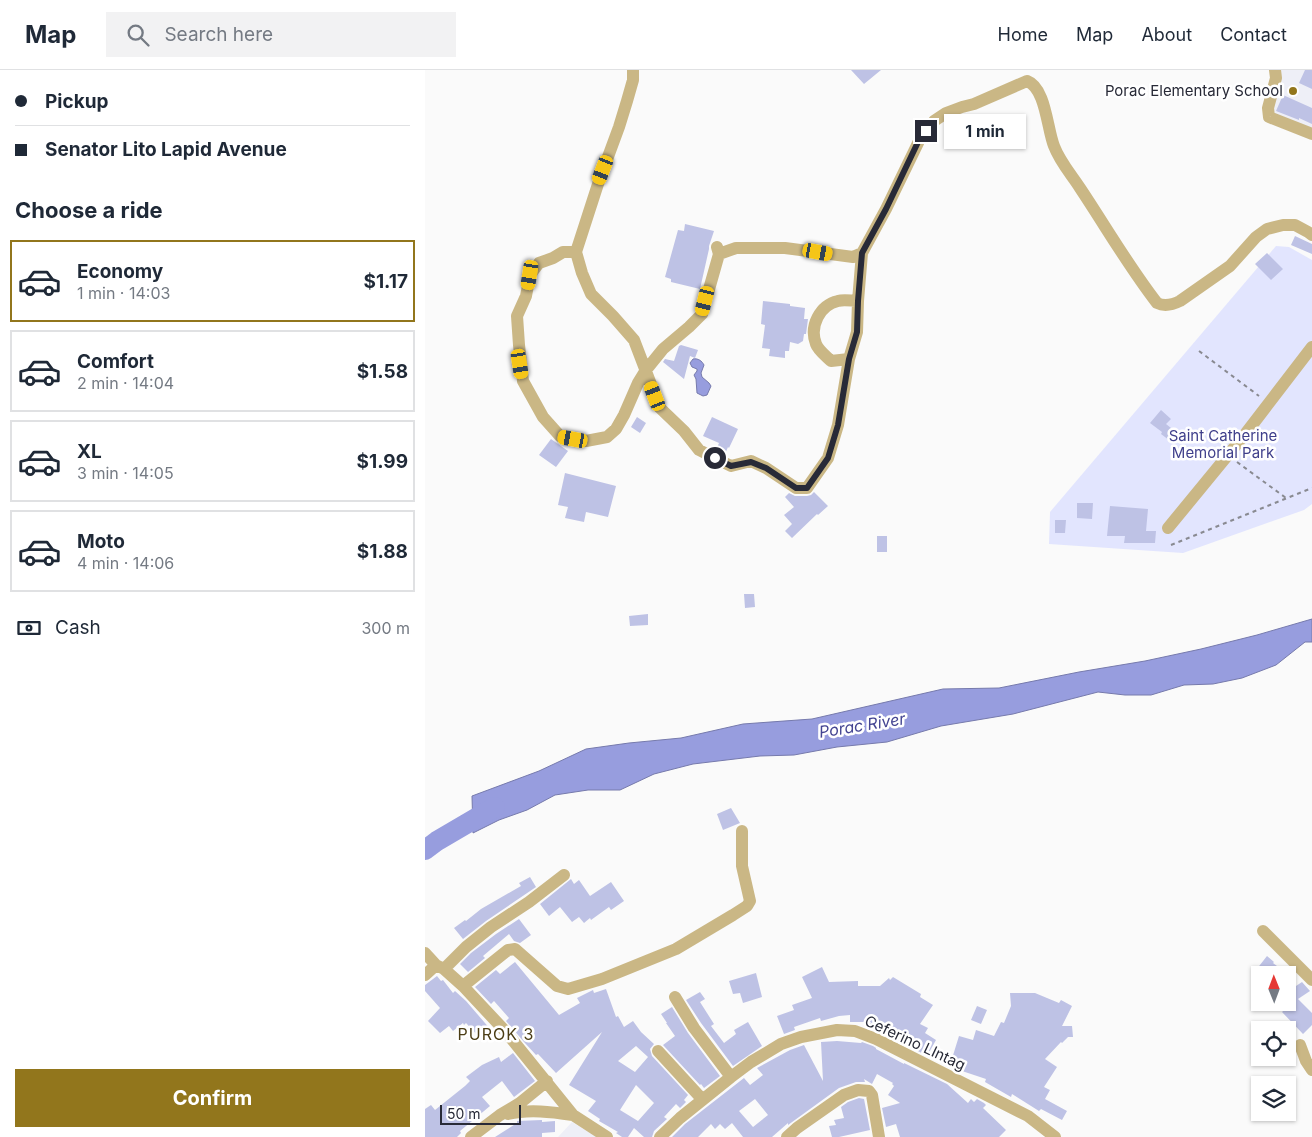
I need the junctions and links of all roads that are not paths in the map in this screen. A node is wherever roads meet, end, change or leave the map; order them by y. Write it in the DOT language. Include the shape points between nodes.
graph roads {
  1 [pos="633,70"];
  2 [pos="1275,70"];
  3 [pos="1312,134"];
  4 [pos="1311,230"];
  5 [pos="576,252"];
  6 [pos="862,253"];
  7 [pos="858,301"];
  8 [pos="1312,347"];
  9 [pos="849,359"];
  10 [pos="646,370"];
  11 [pos="1168,528"];
  12 [pos="742,831"];
  13 [pos="564,875"];
  14 [pos="1263,931"];
  15 [pos="425,953"];
  16 [pos="440,967"];
  17 [pos="425,975"];
  18 [pos="1312,980"];
  19 [pos="463,986"];
  20 [pos="675,997"];
  21 [pos="1300,1045"];
  22 [pos="658,1051"];
  23 [pos="1312,1070"];
  24 [pos="731,1077"];
  25 [pos="547,1081"];
  26 [pos="702,1099"];
  27 [pos="500,1115"];
  28 [pos="573,1115"];
  29 [pos="471,1137"];
  30 [pos="607,1137"];
  31 [pos="661,1137"];
  32 [pos="787,1137"];
  33 [pos="879,1137"];
  34 [pos="1055,1137"];
  1 -- 5 [label="street" via="619,127"];
  2 -- 3 [label="street" via="1269,117"];
  4 -- 6 [label="street" via="1295,225 1267,229 1256,236 1230,266 1180,301 1163,306 1157,303 1061,162 1053,146 1041,100 1035,87 1027,81 933,121 919,140"];
  5 -- 10 [label="street" via="591,294 634,340"];
  5 -- 10 [label="street" via="563,252 539,263 530,275 527,296 517,316 523,381 543,417 560,436 587,441 607,437 616,429"];
  6 -- 7 [label="street"];
  6 -- 10 [label="street" via="853,257 785,248 718,251 702,314 663,349"];
  7 -- 9 [label="street" via="857,332"];
  7 -- 9 [label="street" via="837,301 823,308 815,319 816,345 823,354 831,361"];
  8 -- 11 [label="street"];
  9 -- 10 [label="street" via="838,425 828,458 807,488 796,488 751,462 731,466 699,450 661,408"];
  12 -- 19 [label="street" via="742,866 750,901 747,906 676,949 568,989 557,986 511,949"];
  13 -- 16 [label="street" via="491,926"];
  14 -- 18 [label="street"];
  15 -- 16 [label="street"];
  16 -- 17 [label="street"];
  16 -- 19 [label="street"];
  19 -- 25 [label="street"];
  20 -- 24 [label="street"];
  21 -- 23 [label="street"];
  22 -- 26 [label="street"];
  24 -- 26 [label="street, Ceferino LIntag"];
  24 -- 34 [label="street, Ceferino LIntag" via="781,1044 837,1030 855,1031 1028,1116"];
  25 -- 27 [label="street"];
  25 -- 28 [label="street"];
  26 -- 31 [label="street, Ceferino LIntag"];
  27 -- 28 [label="street" via="521,1111"];
  27 -- 29 [label="street"];
  28 -- 30 [label="street"];
  32 -- 33 [label="street" via="844,1095 858,1090 869,1091 872,1096"];
}
